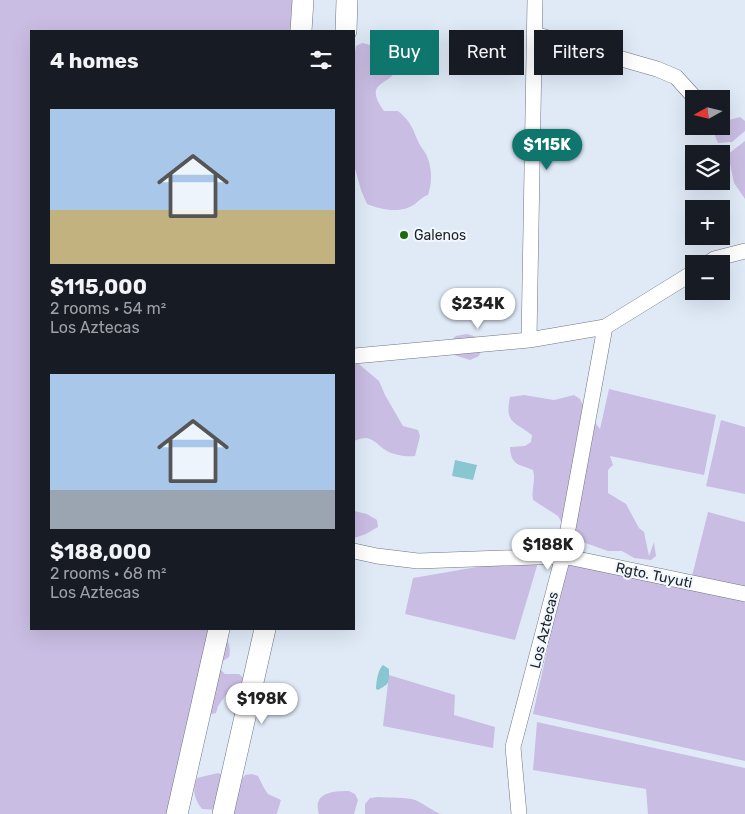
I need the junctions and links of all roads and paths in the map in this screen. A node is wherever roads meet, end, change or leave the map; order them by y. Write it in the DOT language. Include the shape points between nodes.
graph roads {
  1 [pos="302,0"];
  2 [pos="347,0"];
  3 [pos="535,0"];
  4 [pos="302,30"];
  5 [pos="346,30"];
  6 [pos="534,30"];
  7 [pos="534,34"];
  8 [pos="623,59"];
  9 [pos="688,90"];
  10 [pos="745,251"];
  11 [pos="730,255"];
  12 [pos="685,278"];
  13 [pos="605,327"];
  14 [pos="529,340"];
  15 [pos="355,356"];
  16 [pos="355,551"];
  17 [pos="563,556"];
  18 [pos="745,594"];
  19 [pos="219,630"];
  20 [pos="265,630"];
  21 [pos="177,814"];
  22 [pos="223,814"];
  23 [pos="519,814"];
  1 -- 4 [label="street"];
  2 -- 5 [label="street"];
  3 -- 6 [label="street"];
  7 -- 14 [label="street"];
  8 -- 9 [label="street" via="676,77"];
  10 -- 11 [label="street"];
  12 -- 13 [label="street"];
  13 -- 14 [label="street"];
  13 -- 17 [label="street, Los Aztecas"];
  14 -- 15 [label="street"];
  16 -- 17 [label="street, Rgto. Tuyuti" via="418,561"];
  17 -- 18 [label="street, Rgto. Tuyuti"];
  17 -- 23 [label="street, Los Aztecas" via="513,747"];
  19 -- 21 [label="street"];
  20 -- 22 [label="street"];
}
